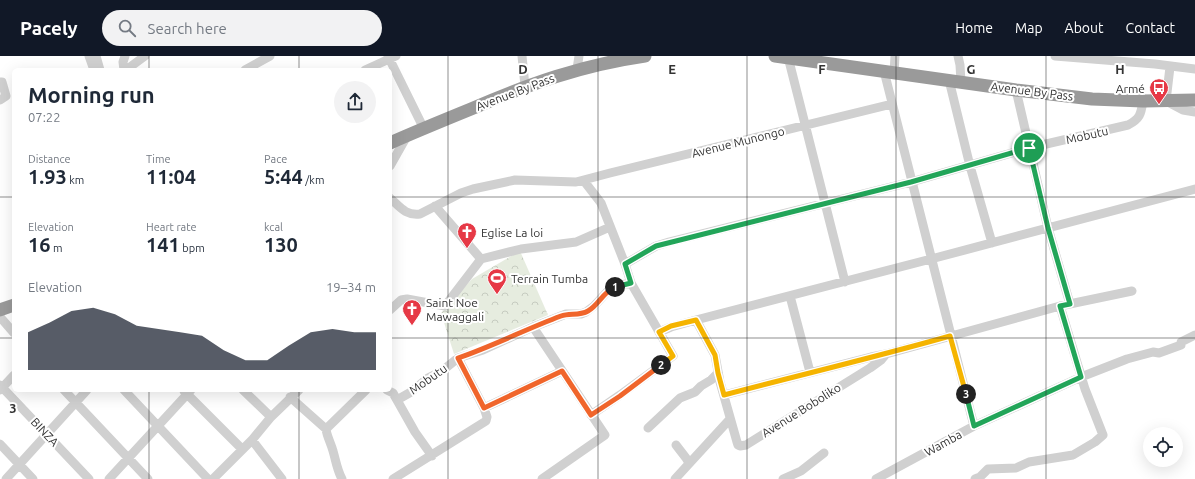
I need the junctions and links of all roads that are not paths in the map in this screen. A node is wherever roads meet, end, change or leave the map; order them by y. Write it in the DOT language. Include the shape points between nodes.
graph roads {
  1 [pos="89,56"];
  2 [pos="96,56"];
  3 [pos="125,56"];
  4 [pos="145,56"];
  5 [pos="270,56"];
  6 [pos="522,56"];
  7 [pos="579,56"];
  8 [pos="644,56"];
  9 [pos="895,56"];
  10 [pos="958,56"];
  11 [pos="1055,56"];
  12 [pos="391,57"];
  13 [pos="781,57"];
  14 [pos="1155,60"];
  15 [pos="1170,67"];
  16 [pos="93,68"];
  17 [pos="99,68"];
  18 [pos="124,68"];
  19 [pos="128,68"];
  20 [pos="249,68"];
  21 [pos="369,68"];
  22 [pos="576,69"];
  23 [pos="1195,69"];
  24 [pos="889,72"];
  25 [pos="955,81"];
  26 [pos="0,82"];
  27 [pos="525,86"];
  28 [pos="1016,90"];
  29 [pos="0,100"];
  30 [pos="1195,100"];
  31 [pos="1143,101"];
  32 [pos="1166,101"];
  33 [pos="892,104"];
  34 [pos="1195,112"];
  35 [pos="804,125"];
  36 [pos="424,129"];
  37 [pos="407,136"];
  38 [pos="392,142"];
  39 [pos="1029,148"];
  40 [pos="392,162"];
  41 [pos="970,166"];
  42 [pos="584,181"];
  43 [pos="911,182"];
  44 [pos="1195,189"];
  45 [pos="392,200"];
  46 [pos="826,203"];
  47 [pos="434,206"];
  48 [pos="610,227"];
  49 [pos="1048,228"];
  50 [pos="992,243"];
  51 [pos="481,259"];
  52 [pos="931,259"];
  53 [pos="625,264"];
  54 [pos="845,282"];
  55 [pos="631,283"];
  56 [pos="1132,291"];
  57 [pos="790,296"];
  58 [pos="1070,304"];
  59 [pos="12,306"];
  60 [pos="1060,306"];
  61 [pos="392,308"];
  62 [pos="0,310"];
  63 [pos="0,317"];
  64 [pos="696,320"];
  65 [pos="533,326"];
  66 [pos="12,331"];
  67 [pos="659,332"];
  68 [pos="1195,335"];
  69 [pos="950,336"];
  70 [pos="886,354"];
  71 [pos="458,358"];
  72 [pos="562,371"];
  73 [pos="810,372"];
  74 [pos="718,373"];
  75 [pos="12,377"];
  76 [pos="1081,377"];
  77 [pos="1,387"];
  78 [pos="66,392"];
  79 [pos="85,392"];
  80 [pos="126,392"];
  81 [pos="186,392"];
  82 [pos="188,392"];
  83 [pos="245,392"];
  84 [pos="297,392"];
  85 [pos="364,392"];
  86 [pos="391,392"];
  87 [pos="724,395"];
  88 [pos="290,398"];
  89 [pos="397,400"];
  90 [pos="76,402"];
  91 [pos="484,408"];
  92 [pos="591,415"];
  93 [pos="271,417"];
  94 [pos="730,419"];
  95 [pos="159,426"];
  96 [pos="974,426"];
  97 [pos="648,428"];
  98 [pos="326,429"];
  99 [pos="47,434"];
  100 [pos="252,440"];
  101 [pos="0,444"];
  102 [pos="676,445"];
  103 [pos="242,449"];
  104 [pos="824,454"];
  105 [pos="432,456"];
  106 [pos="129,459"];
  107 [pos="689,463"];
  108 [pos="20,464"];
  109 [pos="6,479"];
  110 [pos="34,479"];
  111 [pos="89,479"];
  112 [pos="109,479"];
  113 [pos="148,479"];
  114 [pos="208,479"];
  115 [pos="213,479"];
  116 [pos="282,479"];
  117 [pos="342,479"];
  118 [pos="393,479"];
  119 [pos="542,479"];
  120 [pos="675,479"];
  121 [pos="783,479"];
  122 [pos="876,479"];
  123 [pos="975,479"];
  1 -- 16 [label="street"];
  2 -- 17 [label="street"];
  3 -- 18 [label="street"];
  4 -- 19 [label="street"];
  5 -- 20 [label="street"];
  6 -- 27 [label="street"];
  7 -- 22 [label="street"];
  8 -- 22 [label="highway, Avenue By Pass"];
  9 -- 24 [label="street"];
  10 -- 25 [label="street" via="960,65"];
  11 -- 14 [label="street"];
  12 -- 21 [label="street"];
  12 -- 36 [label="street"];
  13 -- 24 [label="highway, Avenue By Pass"];
  13 -- 35 [label="street"];
  14 -- 15 [label="street"];
  15 -- 23 [label="street"];
  15 -- 32 [label="street"];
  22 -- 27 [label="highway, Avenue By Pass"];
  24 -- 25 [label="highway, Avenue By Pass"];
  24 -- 33 [label="street"];
  25 -- 28 [label="highway, Avenue By Pass"];
  25 -- 41 [label="street"];
  26 -- 29 [label="street" via="6,96"];
  27 -- 36 [label="highway, Avenue By Pass"];
  28 -- 31 [label="highway, Avenue By Pass" via="1092,99"];
  28 -- 39 [label="street"];
  30 -- 32 [label="highway, Avenue By Pass"];
  31 -- 32 [label="highway, Avenue By Pass"];
  31 -- 39 [label="street, Mobutu" via="1141,114 1128,126"];
  32 -- 34 [label="street" via="1183,110"];
  33 -- 35 [label="street, Avenue Munongo"];
  33 -- 43 [label="street"];
  35 -- 42 [label="street, Avenue Munongo"];
  35 -- 46 [label="street"];
  36 -- 37 [label="highway, Avenue By Pass"];
  37 -- 38 [label="highway, Avenue By Pass"];
  37 -- 40 [label="street"];
  39 -- 41 [label="street, Mobutu"];
  39 -- 49 [label="street"];
  41 -- 43 [label="street, Mobutu"];
  41 -- 50 [label="street"];
  42 -- 47 [label="street, Avenue Munongo" via="515,180 467,191"];
  42 -- 48 [label="street" via="601,203"];
  43 -- 46 [label="street, Mobutu"];
  43 -- 52 [label="street"];
  44 -- 49 [label="street"];
  45 -- 47 [label="street, Avenue Munongo" via="412,215 420,214"];
  46 -- 53 [label="street, Mobutu" via="669,242 656,246"];
  46 -- 54 [label="street"];
  47 -- 51 [label="street"];
  48 -- 51 [label="street" via="576,242 521,249"];
  48 -- 53 [label="street"];
  49 -- 50 [label="street"];
  49 -- 58 [label="street"];
  50 -- 52 [label="street"];
  51 -- 61 [label="street" via="445,306 407,299 401,300"];
  52 -- 54 [label="street"];
  52 -- 69 [label="street"];
  53 -- 55 [label="street"];
  54 -- 57 [label="street"];
  55 -- 65 [label="street, Mobutu" via="607,292 586,312 566,314"];
  55 -- 67 [label="street"];
  56 -- 58 [label="street, Avenue Boboliko"];
  57 -- 64 [label="street"];
  57 -- 73 [label="street"];
  58 -- 60 [label="street, Avenue Boboliko"];
  59 -- 62 [label="highway"];
  60 -- 69 [label="street, Avenue Boboliko"];
  60 -- 76 [label="street"];
  63 -- 66 [label="street"];
  64 -- 67 [label="street" via="671,326"];
  64 -- 74 [label="street, Avenue Boboliko" via="715,355"];
  65 -- 71 [label="street, Mobutu" via="483,350"];
  65 -- 72 [label="street"];
  67 -- 92 [label="street" via="673,356"];
  68 -- 76 [label="street, Wamba" via="1171,349 1127,359"];
  69 -- 70 [label="street, Avenue Boboliko"];
  69 -- 96 [label="street"];
  70 -- 73 [label="street, Avenue Boboliko"];
  70 -- 94 [label="street, Avenue Boboliko" via="874,365 746,445 738,445"];
  71 -- 89 [label="street, Mobutu"];
  71 -- 91 [label="street"];
  72 -- 91 [label="street"];
  72 -- 92 [label="street"];
  73 -- 87 [label="street, Avenue Boboliko"];
  74 -- 87 [label="street, Avenue Boboliko"];
  74 -- 97 [label="street" via="695,392 680,398 667,408"];
  75 -- 77 [label="street"];
  76 -- 96 [label="street, Wamba"];
  76 -- 123 [label="street" via="1103,435 1073,455 1029,462 1016,468 988,469 980,478"];
  77 -- 99 [label="street, BINZA"];
  78 -- 90 [label="street"];
  79 -- 90 [label="street"];
  80 -- 95 [label="street"];
  81 -- 95 [label="street"];
  82 -- 103 [label="street"];
  83 -- 93 [label="street"];
  84 -- 88 [label="street"];
  85 -- 98 [label="street"];
  86 -- 89 [label="street"];
  87 -- 94 [label="street, Avenue Boboliko"];
  88 -- 93 [label="street"];
  88 -- 98 [label="street"];
  89 -- 105 [label="street"];
  90 -- 99 [label="street"];
  90 -- 106 [label="street"];
  91 -- 105 [label="street" via="486,421"];
  92 -- 119 [label="street" via="605,435"];
  93 -- 100 [label="street"];
  94 -- 107 [label="street"];
  95 -- 106 [label="street"];
  95 -- 114 [label="street"];
  96 -- 122 [label="street, Wamba"];
  98 -- 117 [label="street"];
  99 -- 108 [label="street"];
  99 -- 111 [label="street, BINZA"];
  100 -- 103 [label="street"];
  100 -- 116 [label="street"];
  101 -- 108 [label="street"];
  102 -- 107 [label="street"];
  103 -- 115 [label="street"];
  104 -- 121 [label="street" via="801,471"];
  105 -- 118 [label="street"];
  106 -- 112 [label="street"];
  106 -- 113 [label="street"];
  107 -- 120 [label="street"];
  108 -- 109 [label="street"];
  108 -- 110 [label="street"];
}
